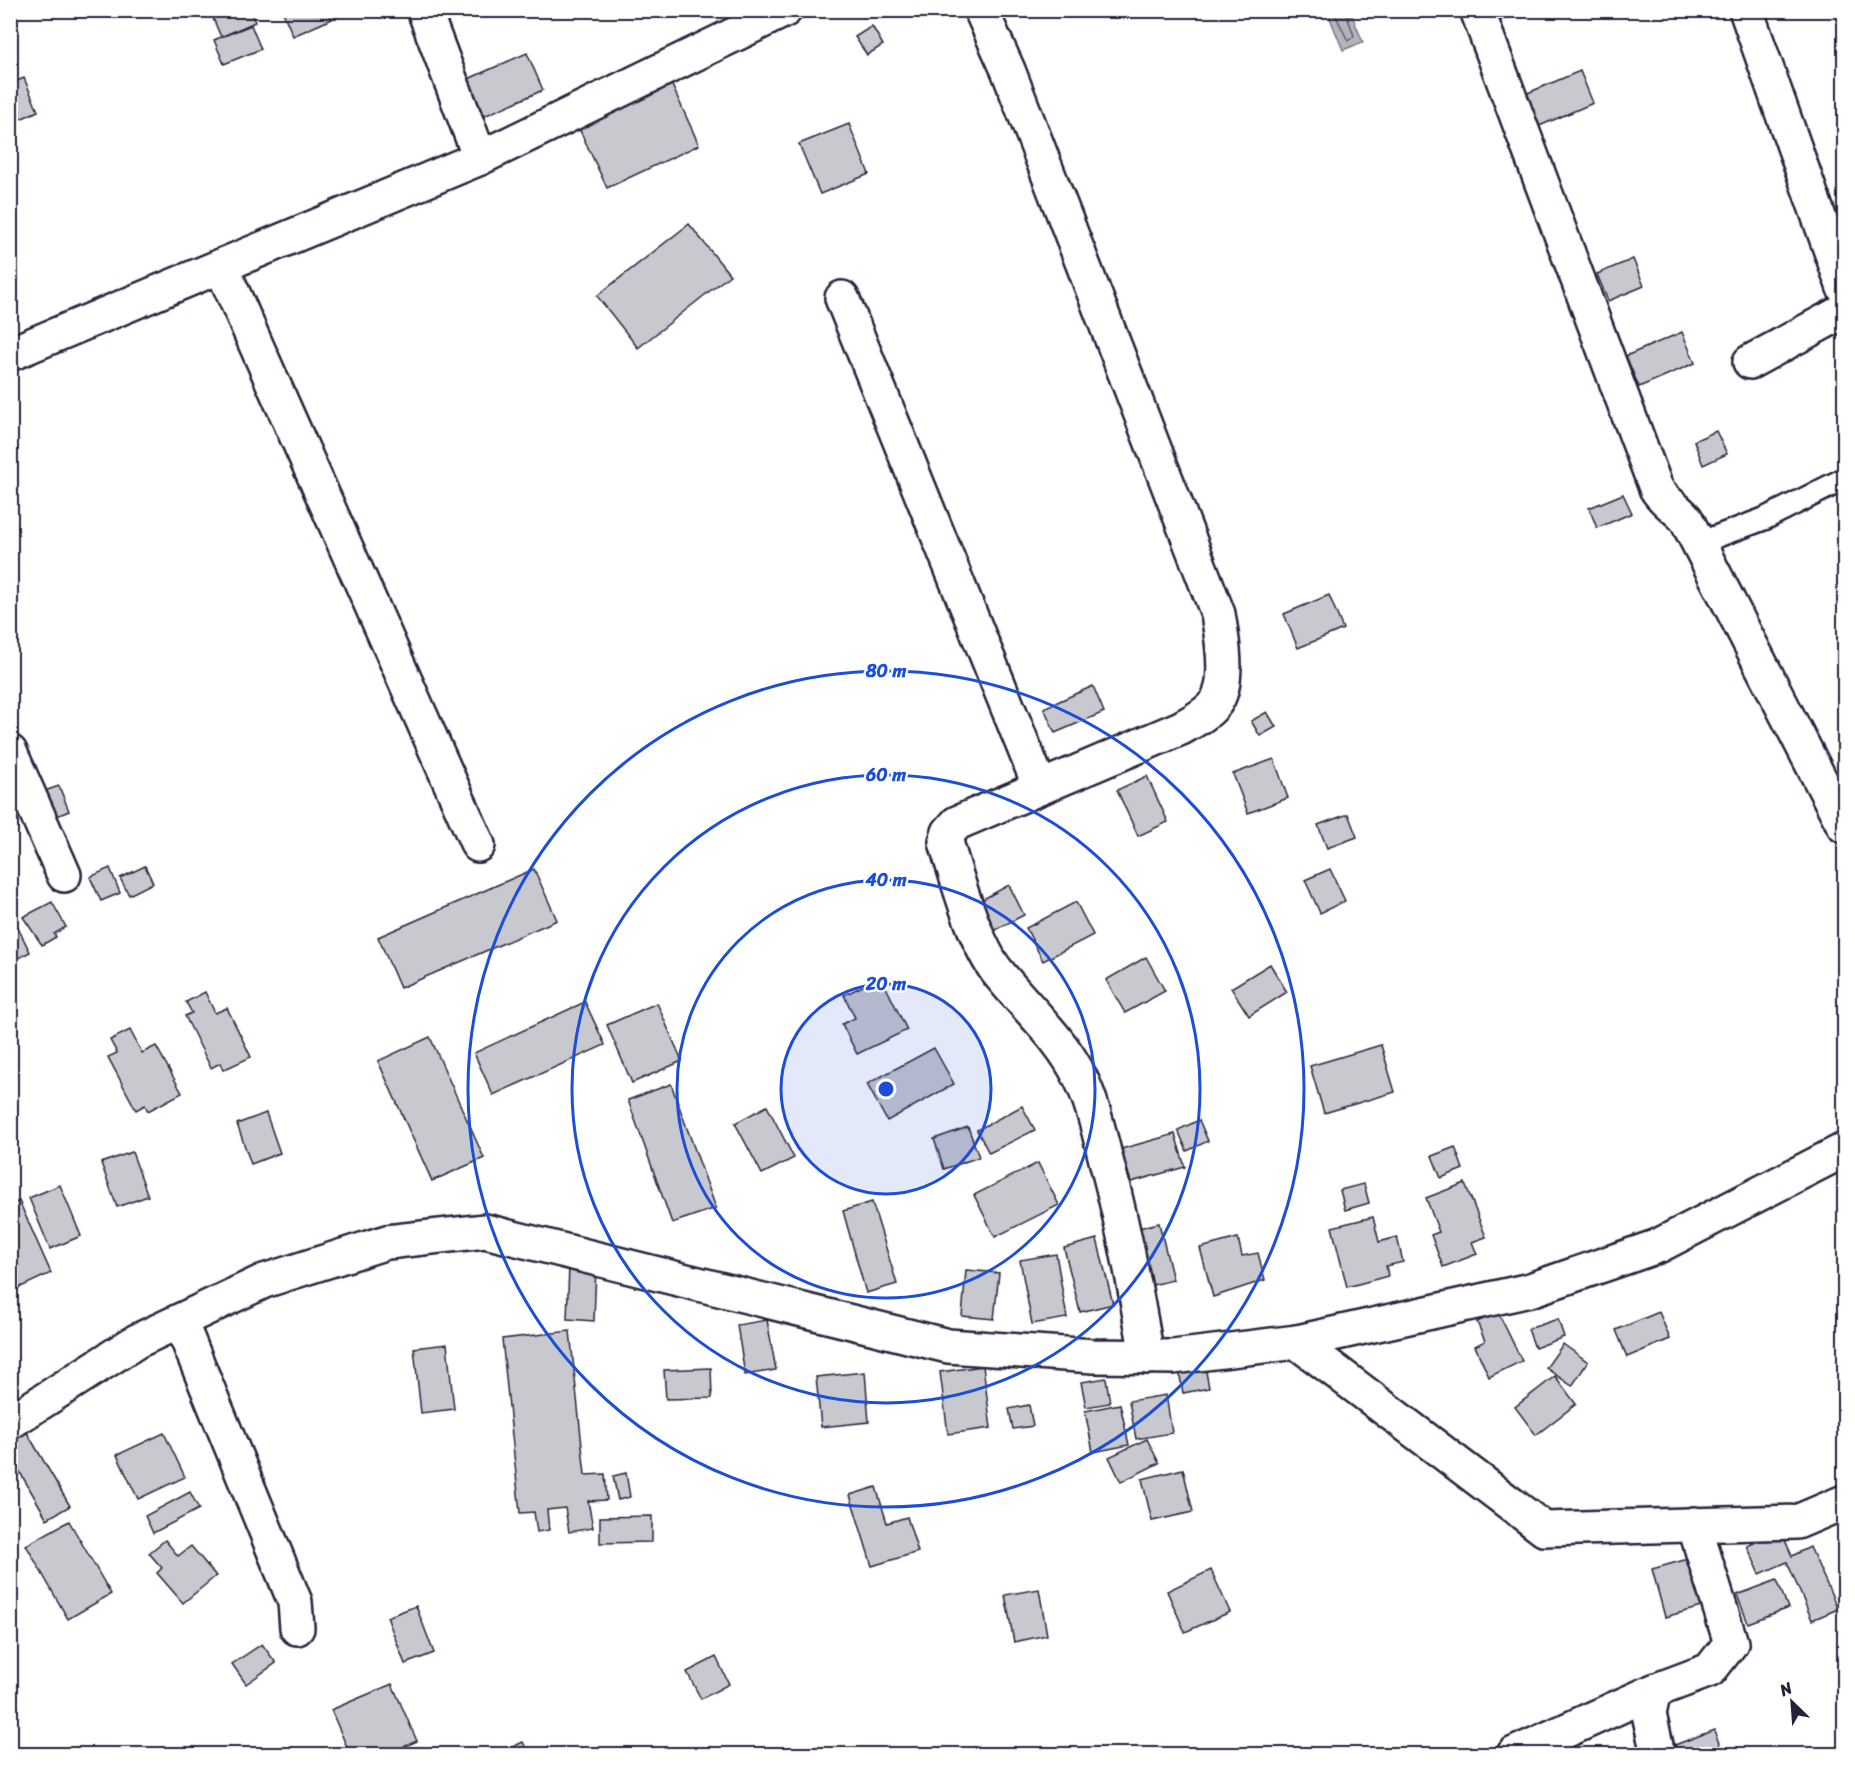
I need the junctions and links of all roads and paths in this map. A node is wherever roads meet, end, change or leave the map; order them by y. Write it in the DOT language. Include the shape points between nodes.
graph roads {
  1 [pos="424,10"];
  2 [pos="785,10"];
  3 [pos="981,10"];
  4 [pos="1477,10"];
  5 [pos="1746,10"];
  6 [pos="480,158"];
  7 [pos="221,266"];
  8 [pos="1845,288"];
  9 [pos="842,298"];
  10 [pos="1845,311"];
  11 [pos="10,354"];
  12 [pos="1750,362"];
  13 [pos="1842,480"];
  14 [pos="1699,543"];
  15 [pos="10,752"];
  16 [pos="1040,787"];
  17 [pos="1845,826"];
  18 [pos="478,845"];
  19 [pos="64,875"];
  20 [pos="1845,1150"];
  21 [pos="180,1321"];
  22 [pos="1297,1342"];
  23 [pos="1147,1357"];
  24 [pos="10,1422"];
  25 [pos="1845,1502"];
  26 [pos="1694,1524"];
  27 [pos="297,1628"];
  28 [pos="1654,1691"];
  29 [pos="1514,1755"];
  30 [pos="1658,1755"];
  1 -- 6 [label="street"];
  2 -- 6 [label="street"];
  3 -- 16 [label="street" via="1012,80 1218,614 1223,646 1222,688 1216,702 1203,715 1181,728"];
  4 -- 14 [label="street" via="1656,488 1664,501 1678,508"];
  5 -- 8 [label="street"];
  6 -- 7 [label="street"];
  7 -- 11 [label="street"];
  7 -- 18 [label="street"];
  9 -- 16 [label="street"];
  10 -- 12 [label="street"];
  13 -- 14 [label="lane" via="1764,519"];
  14 -- 17 [label="street"];
  15 -- 19 [label="street"];
  16 -- 23 [label="street" via="957,823 946,843 967,907 995,968 1052,1034 1080,1077 1115,1195"];
  20 -- 22 [label="street" via="1658,1246 1530,1290"];
  21 -- 23 [label="street" via="264,1281 387,1242 485,1231 948,1346"];
  21 -- 24 [label="street" via="137,1341"];
  21 -- 27 [label="street" via="295,1602"];
  22 -- 23 [label="street"];
  22 -- 26 [label="street" via="1544,1529"];
  25 -- 26 [label="street" via="1797,1522"];
  26 -- 28 [label="street" via="1731,1643 1710,1670"];
  28 -- 29 [label="street"];
  28 -- 30 [label="street" via="1649,1714"];
}
